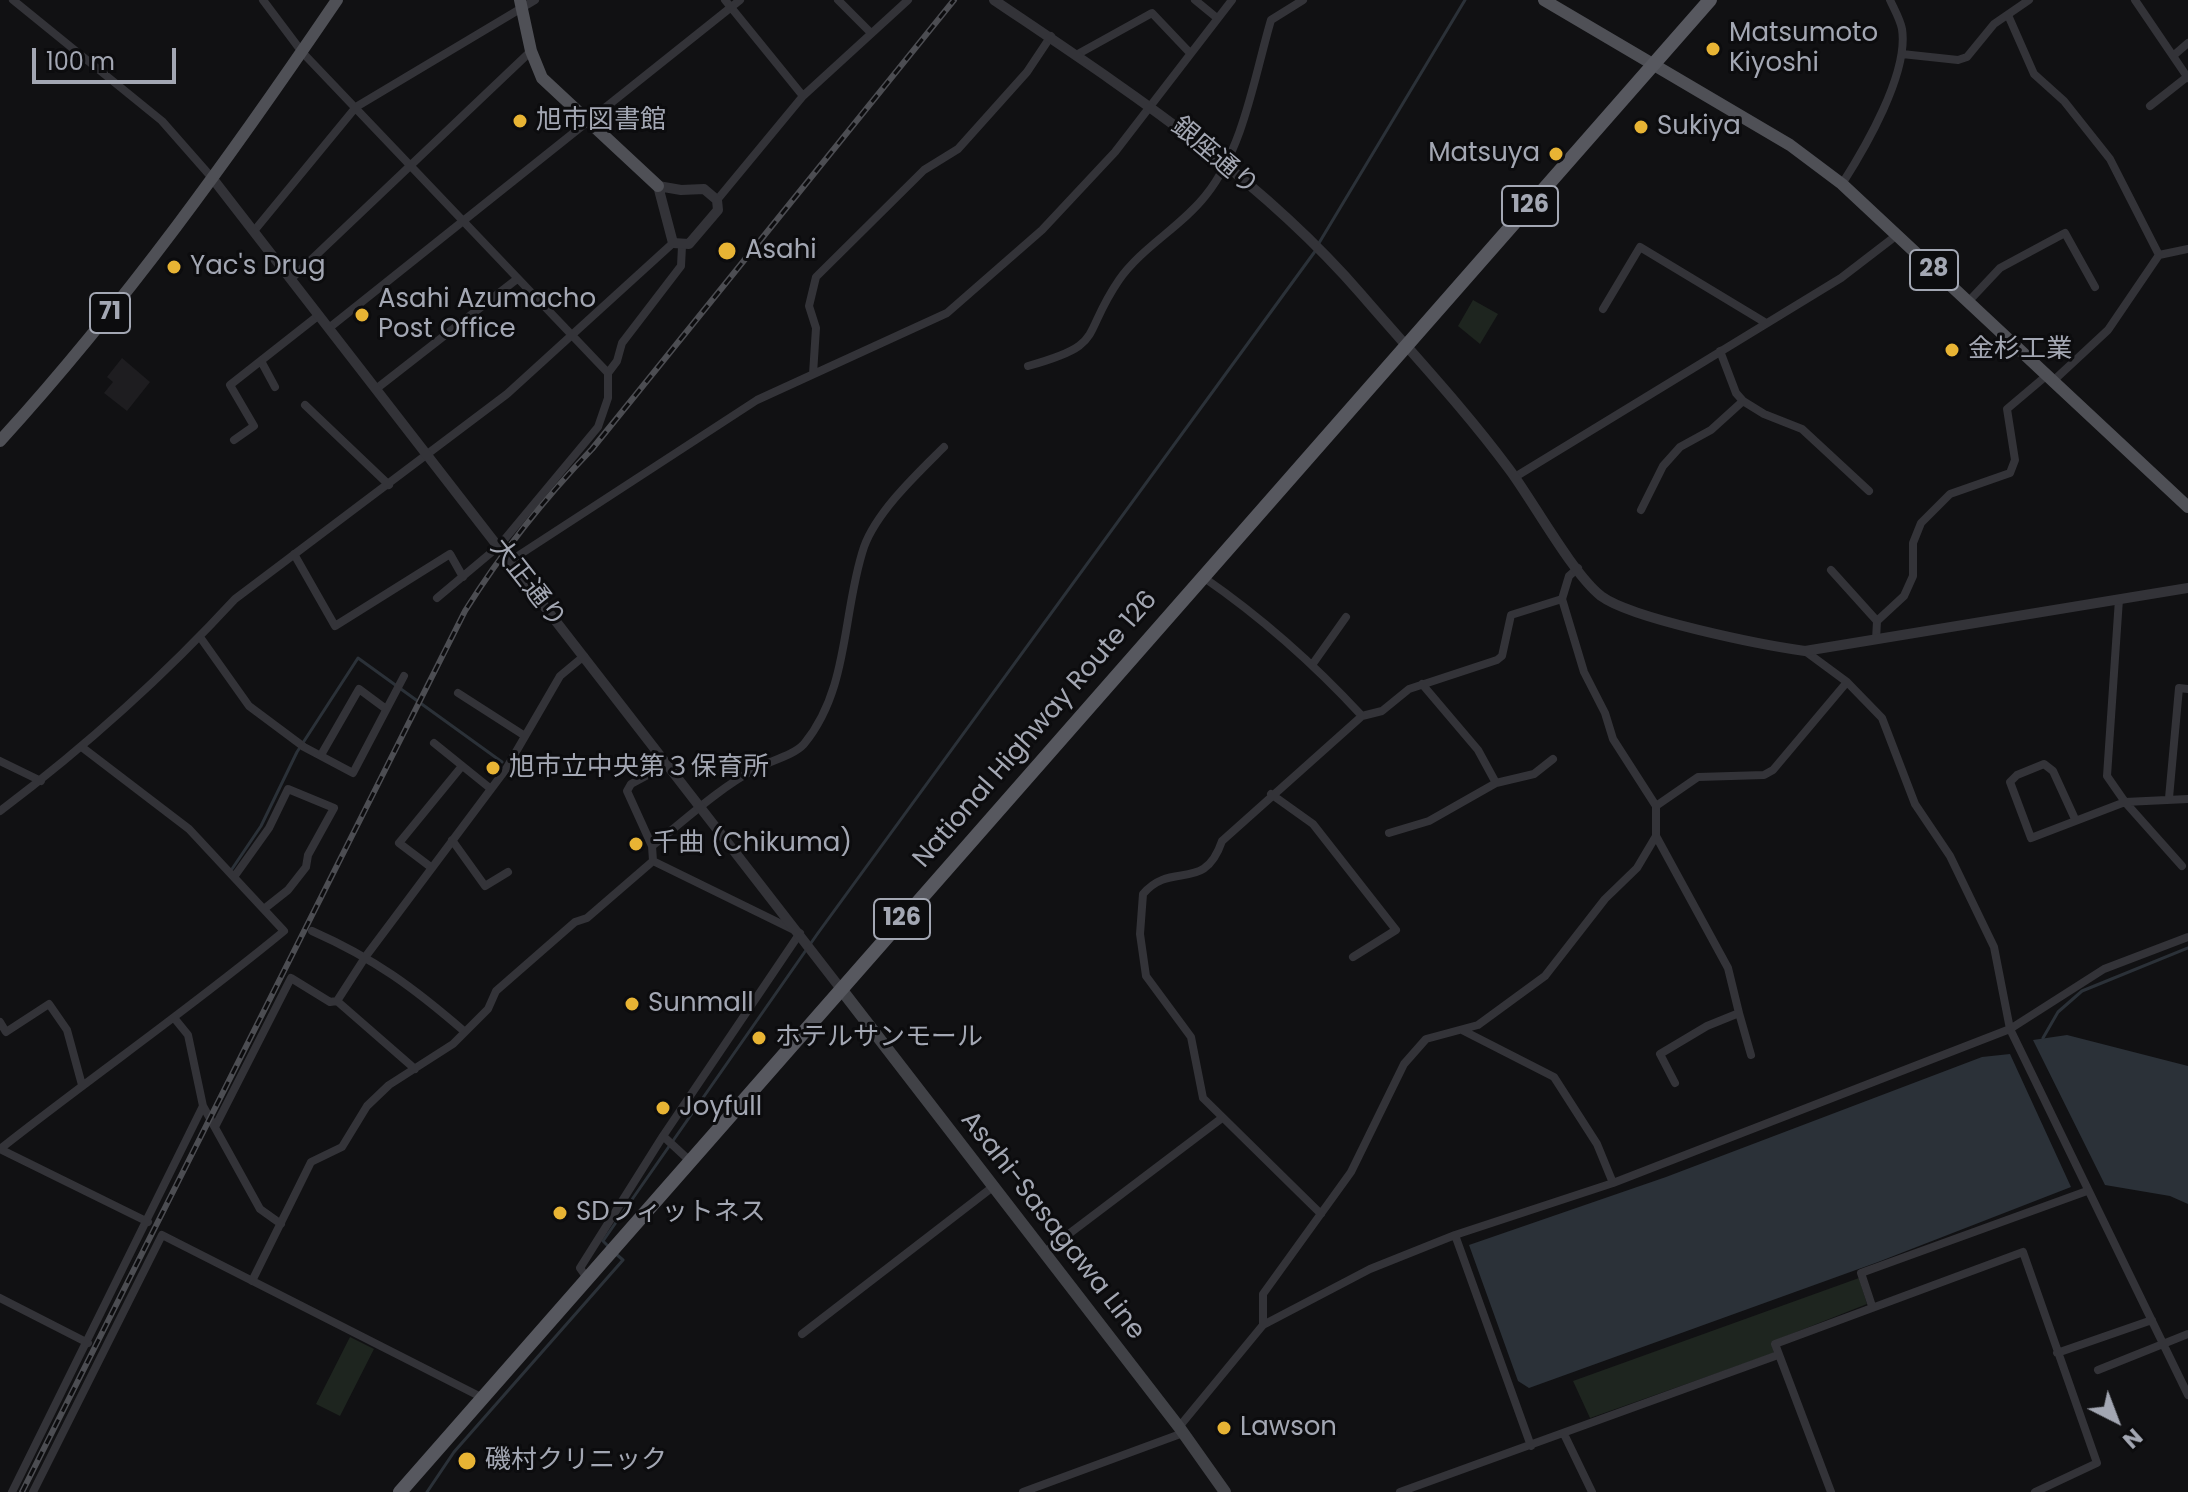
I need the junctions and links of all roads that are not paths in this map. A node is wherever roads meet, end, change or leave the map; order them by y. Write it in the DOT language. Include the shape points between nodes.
graph roads {
  1 [pos="13,0"];
  2 [pos="263,0"];
  3 [pos="337,0"];
  4 [pos="535,0"];
  5 [pos="740,0"];
  6 [pos="838,0"];
  7 [pos="908,0"];
  8 [pos="1195,0"];
  9 [pos="1232,0"];
  10 [pos="1303,0"];
  11 [pos="1544,0"];
  12 [pos="1710,0"];
  13 [pos="1890,0"];
  14 [pos="2135,0"];
  15 [pos="2025,1"];
  16 [pos="1000,2"];
  17 [pos="521,3"];
  18 [pos="728,4"];
  19 [pos="2008,15"];
  20 [pos="1217,18"];
  21 [pos="870,32"];
  22 [pos="1051,36"];
  23 [pos="2188,43"];
  24 [pos="531,51"];
  25 [pos="302,52"];
  26 [pos="1190,53"];
  27 [pos="1078,54"];
  28 [pos="1902,54"];
  29 [pos="2173,56"];
  30 [pos="1654,65"];
  31 [pos="2187,77"];
  32 [pos="803,96"];
  33 [pos="1150,105"];
  34 [pos="2150,106"];
  35 [pos="356,107"];
  36 [pos="586,123"];
  37 [pos="410,165"];
  38 [pos="1226,165"];
  39 [pos="213,179"];
  40 [pos="1842,184"];
  41 [pos="658,186"];
  42 [pos="717,200"];
  43 [pos="463,222"];
  44 [pos="254,231"];
  45 [pos="1897,235"];
  46 [pos="678,244"];
  47 [pos="2188,249"];
  48 [pos="2159,255"];
  49 [pos="292,278"];
  50 [pos="517,279"];
  51 [pos="2095,287"];
  52 [pos="1968,302"];
  53 [pos="1603,309"];
  54 [pos="319,315"];
  55 [pos="1766,323"];
  56 [pos="329,328"];
  57 [pos="573,336"];
  58 [pos="1405,347"];
  59 [pos="1720,351"];
  60 [pos="261,361"];
  61 [pos="1028,366"];
  62 [pos="608,373"];
  63 [pos="813,374"];
  64 [pos="2049,379"];
  65 [pos="275,387"];
  66 [pos="376,389"];
  67 [pos="1743,401"];
  68 [pos="305,405"];
  69 [pos="234,440"];
  70 [pos="0,441"];
  71 [pos="944,447"];
  72 [pos="427,454"];
  73 [pos="1515,477"];
  74 [pos="389,485"];
  75 [pos="1869,491"];
  76 [pos="2188,507"];
  77 [pos="1641,510"];
  78 [pos="499,546"];
  79 [pos="294,554"];
  80 [pos="510,561"];
  81 [pos="1578,568"];
  82 [pos="1831,570"];
  83 [pos="463,577"];
  84 [pos="1203,577"];
  85 [pos="2188,588"];
  86 [pos="437,598"];
  87 [pos="1562,599"];
  88 [pos="2119,599"];
  89 [pos="1346,617"];
  90 [pos="1877,621"];
  91 [pos="200,637"];
  92 [pos="1876,640"];
  93 [pos="1805,651"];
  94 [pos="584,656"];
  95 [pos="1312,665"];
  96 [pos="404,676"];
  97 [pos="1847,682"];
  98 [pos="1422,684"];
  99 [pos="2188,689"];
  100 [pos="458,693"];
  101 [pos="386,709"];
  102 [pos="1362,716"];
  103 [pos="525,736"];
  104 [pos="434,743"];
  105 [pos="83,748"];
  106 [pos="321,755"];
  107 [pos="1553,759"];
  108 [pos="0,761"];
  109 [pos="668,764"];
  110 [pos="462,766"];
  111 [pos="41,781"];
  112 [pos="1496,783"];
  113 [pos="491,789"];
  114 [pos="1271,794"];
  115 [pos="2169,798"];
  116 [pos="2188,799"];
  117 [pos="2125,802"];
  118 [pos="1656,806"];
  119 [pos="701,808"];
  120 [pos="0,811"];
  121 [pos="2075,819"];
  122 [pos="1389,833"];
  123 [pos="1656,836"];
  124 [pos="452,840"];
  125 [pos="652,846"];
  126 [pos="653,861"];
  127 [pos="2182,866"];
  128 [pos="432,868"];
  129 [pos="508,872"];
  130 [pos="234,877"];
  131 [pos="264,909"];
  132 [pos="312,931"];
  133 [pos="800,933"];
  134 [pos="2188,937"];
  135 [pos="366,956"];
  136 [pos="1353,957"];
  137 [pos="841,989"];
  138 [pos="337,1001"];
  139 [pos="1739,1013"];
  140 [pos="175,1019"];
  141 [pos="0,1022"];
  142 [pos="2010,1029"];
  143 [pos="1462,1030"];
  144 [pos="465,1032"];
  145 [pos="1751,1055"];
  146 [pos="415,1069"];
  147 [pos="1675,1083"];
  148 [pos="82,1085"];
  149 [pos="203,1106"];
  150 [pos="1222,1118"];
  151 [pos="215,1127"];
  152 [pos="665,1138"];
  153 [pos="0,1149"];
  154 [pos="690,1161"];
  155 [pos="1613,1183"];
  156 [pos="994,1186"];
  157 [pos="2087,1191"];
  158 [pos="1321,1214"];
  159 [pos="148,1222"];
  160 [pos="281,1224"];
  161 [pos="1455,1235"];
  162 [pos="1045,1252"];
  163 [pos="587,1278"];
  164 [pos="252,1281"];
  165 [pos="0,1298"];
  166 [pos="1872,1306"];
  167 [pos="2152,1320"];
  168 [pos="1263,1325"];
  169 [pos="802,1334"];
  170 [pos="2188,1334"];
  171 [pos="88,1343"];
  172 [pos="2164,1345"];
  173 [pos="2057,1353"];
  174 [pos="1778,1355"];
  175 [pos="2098,1370"];
  176 [pos="2188,1395"];
  177 [pos="483,1398"];
  178 [pos="1181,1430"];
  179 [pos="1564,1434"];
  180 [pos="1531,1446"];
  181 [pos="1028,1491"];
  182 [pos="12,1492"];
  183 [pos="33,1492"];
  184 [pos="400,1492"];
  185 [pos="1225,1492"];
  186 [pos="1400,1492"];
  187 [pos="1592,1492"];
  188 [pos="1831,1492"];
  189 [pos="2035,1492"];
  1 -- 39 [label="street" via="162,121"];
  2 -- 25 [label="street"];
  3 -- 25 [label="main road, 71"];
  4 -- 17 [label="street"];
  5 -- 18 [label="street"];
  6 -- 21 [label="street"];
  7 -- 21 [label="street"];
  8 -- 20 [label="street"];
  9 -- 20 [label="street"];
  10 -- 38 [label="street" via="1271,20"];
  11 -- 30 [label="main road, 28"];
  12 -- 30 [label="highway, National Highway Route 126 / 126"];
  13 -- 28 [label="street" via="1902,28"];
  14 -- 29 [label="street"];
  15 -- 19 [label="street"];
  16 -- 22 [label="street, 銀座通り"];
  17 -- 24 [label="main road"];
  17 -- 35 [label="street"];
  18 -- 32 [label="street"];
  18 -- 36 [label="street"];
  19 -- 28 [label="street" via="1974,51 1958,60"];
  19 -- 48 [label="street" via="2034,74 2064,101 2110,159"];
  20 -- 26 [label="street"];
  21 -- 32 [label="street"];
  22 -- 27 [label="street, 銀座通り"];
  22 -- 63 [label="street" via="1027,72 958,149 924,170 816,277 809,306 816,328"];
  23 -- 29 [label="street"];
  24 -- 36 [label="main road" via="552,90"];
  24 -- 37 [label="street"];
  25 -- 35 [label="street"];
  25 -- 39 [label="main road, 71"];
  26 -- 27 [label="street" via="1152,13"];
  26 -- 33 [label="street"];
  27 -- 33 [label="street, 銀座通り"];
  28 -- 40 [label="street" via="1864,149"];
  29 -- 31 [label="street"];
  30 -- 40 [label="main road, 28" via="1790,145"];
  30 -- 58 [label="highway, National Highway Route 126 / 126"];
  31 -- 34 [label="street"];
  32 -- 42 [label="street"];
  33 -- 38 [label="street, 銀座通り"];
  33 -- 63 [label="street" via="1115,152 1042,230 947,313"];
  35 -- 37 [label="street"];
  35 -- 44 [label="street"];
  36 -- 41 [label="main road"];
  36 -- 43 [label="street"];
  37 -- 43 [label="street"];
  37 -- 49 [label="street"];
  38 -- 58 [label="street, 銀座通り" via="1322,251"];
  38 -- 61 [label="street" via="1205,196 1118,281 1079,349"];
  39 -- 44 [label="street, 大正通り"];
  39 -- 70 [label="main road, 71" via="65,370"];
  40 -- 45 [label="main road, 28"];
  41 -- 42 [label="street" via="704,189"];
  41 -- 46 [label="street"];
  42 -- 46 [label="street" via="718,210 697,237"];
  43 -- 50 [label="street"];
  43 -- 56 [label="street"];
  44 -- 49 [label="street, 大正通り"];
  45 -- 52 [label="main road, 28"];
  45 -- 55 [label="street" via="1841,278"];
  46 -- 57 [label="street"];
  46 -- 62 [label="street" via="681,266 622,343"];
  47 -- 48 [label="street"];
  48 -- 64 [label="street" via="2108,330"];
  49 -- 54 [label="street, 大正通り"];
  50 -- 57 [label="street"];
  50 -- 66 [label="street"];
  51 -- 52 [label="street" via="2065,233 2000,268"];
  52 -- 64 [label="main road, 28"];
  53 -- 55 [label="street" via="1640,247"];
  54 -- 56 [label="street, 大正通り"];
  54 -- 60 [label="street"];
  55 -- 59 [label="street"];
  56 -- 66 [label="street, 大正通り"];
  57 -- 62 [label="street"];
  57 -- 72 [label="street"];
  58 -- 73 [label="street, 銀座通り"];
  58 -- 84 [label="highway, National Highway Route 126 / 126"];
  59 -- 67 [label="street"];
  59 -- 73 [label="street"];
  60 -- 65 [label="street"];
  60 -- 69 [label="street" via="230,385 254,426"];
  62 -- 78 [label="street" via="608,398 598,427"];
  63 -- 80 [label="street" via="757,400"];
  64 -- 76 [label="main road, 28"];
  64 -- 90 [label="street" via="2007,409 2015,460 2010,473 1950,494 1921,523 1913,543 1913,576 1904,596"];
  66 -- 72 [label="street, 大正通り"];
  67 -- 75 [label="street" via="1802,429"];
  67 -- 77 [label="street" via="1711,430 1680,447 1663,466"];
  68 -- 74 [label="street"];
  71 -- 119 [label="street" via="907,483 866,543 849,598 842,658 828,706 802,747 753,769"];
  72 -- 74 [label="street"];
  72 -- 78 [label="street, 大正通り"];
  73 -- 81 [label="street, 銀座通り"];
  74 -- 79 [label="street"];
  78 -- 80 [label="street, 大正通り"];
  78 -- 83 [label="street"];
  79 -- 83 [label="street" via="335,626 450,554"];
  79 -- 91 [label="street" via="235,599"];
  80 -- 94 [label="street, 大正通り"];
  81 -- 87 [label="street" via="1569,576"];
  81 -- 93 [label="street, 銀座通り" via="1602,596 1636,612"];
  82 -- 90 [label="street"];
  83 -- 86 [label="street"];
  84 -- 95 [label="street"];
  84 -- 137 [label="highway, National Highway Route 126 / 126"];
  85 -- 88 [label="street"];
  87 -- 98 [label="street" via="1511,615 1497,660"];
  87 -- 118 [label="street" via="1584,672 1613,739"];
  88 -- 92 [label="street"];
  88 -- 117 [label="street" via="2107,776"];
  89 -- 95 [label="street"];
  90 -- 92 [label="street"];
  91 -- 105 [label="street"];
  91 -- 106 [label="street" via="249,706"];
  92 -- 93 [label="street"];
  93 -- 97 [label="street"];
  94 -- 103 [label="street" via="560,676"];
  94 -- 109 [label="street, 大正通り"];
  95 -- 102 [label="street"];
  96 -- 101 [label="street"];
  97 -- 118 [label="street" via="1773,770 1764,775 1698,777"];
  97 -- 142 [label="street" via="1882,718 1915,804 1950,856 1994,947"];
  98 -- 102 [label="street" via="1382,711"];
  98 -- 112 [label="street" via="1478,750"];
  99 -- 115 [label="street" via="2179,688"];
  100 -- 103 [label="street"];
  101 -- 106 [label="street" via="353,773"];
  101 -- 106 [label="street" via="359,689"];
  102 -- 114 [label="street"];
  103 -- 113 [label="street"];
  104 -- 110 [label="street"];
  105 -- 111 [label="street"];
  105 -- 130 [label="street" via="189,829"];
  107 -- 112 [label="street" via="1525,779"];
  108 -- 111 [label="street"];
  109 -- 119 [label="street, 大正通り"];
  109 -- 125 [label="street" via="627,791"];
  110 -- 113 [label="street"];
  110 -- 128 [label="street" via="399,843"];
  111 -- 120 [label="street"];
  112 -- 122 [label="street" via="1429,821"];
  113 -- 124 [label="street"];
  114 -- 136 [label="street" via="1313,824 1396,930"];
  114 -- 150 [label="street" via="1222,841 1216,860 1202,872 1150,887 1141,904 1146,976 1191,1037 1203,1098"];
  115 -- 116 [label="street"];
  115 -- 117 [label="street"];
  117 -- 121 [label="street"];
  117 -- 127 [label="street"];
  118 -- 123 [label="street"];
  119 -- 125 [label="street"];
  119 -- 133 [label="street, 大正通り"];
  121 -- 121 [label="street" via="2053,771 2044,764 2010,782 2031,838"];
  123 -- 139 [label="street" via="1728,968"];
  123 -- 143 [label="street" via="1637,868 1605,899 1550,971 1482,1022"];
  124 -- 128 [label="street"];
  124 -- 129 [label="street" via="485,886"];
  125 -- 126 [label="street"];
  126 -- 133 [label="street"];
  126 -- 144 [label="street" via="496,991 488,1009"];
  128 -- 135 [label="street"];
  130 -- 131 [label="street"];
  130 -- 131 [label="street" via="269,828 288,789 334,808 306,867"];
  131 -- 140 [label="street" via="284,931"];
  132 -- 135 [label="street"];
  133 -- 137 [label="street, 大正通り"];
  133 -- 152 [label="street"];
  134 -- 142 [label="street" via="2104,969"];
  135 -- 138 [label="street"];
  135 -- 144 [label="street" via="417,990"];
  137 -- 154 [label="highway, National Highway Route 126 / 126"];
  137 -- 156 [label="main road, Asahi-Sasagawa Line"];
  138 -- 146 [label="street"];
  138 -- 151 [label="street" via="330,1002 291,978"];
  139 -- 145 [label="street"];
  139 -- 147 [label="street" via="1660,1054"];
  140 -- 148 [label="street"];
  140 -- 149 [label="street" via="188,1035"];
  141 -- 148 [label="street" via="6,1032 49,1004 67,1030"];
  142 -- 155 [label="street"];
  142 -- 157 [label="street"];
  143 -- 155 [label="street" via="1554,1077 1597,1144"];
  143 -- 158 [label="street" via="1426,1039 1404,1064 1351,1172"];
  144 -- 146 [label="street"];
  146 -- 160 [label="street" via="367,1106 342,1147 311,1162"];
  148 -- 153 [label="street"];
  149 -- 151 [label="street"];
  149 -- 159 [label="street"];
  150 -- 158 [label="street"];
  150 -- 162 [label="street"];
  151 -- 160 [label="street" via="260,1209"];
  152 -- 154 [label="street"];
  152 -- 163 [label="street" via="580,1268"];
  153 -- 159 [label="street"];
  154 -- 163 [label="highway, National Highway Route 126 / 126"];
  155 -- 161 [label="street"];
  156 -- 162 [label="main road, Asahi-Sasagawa Line"];
  156 -- 169 [label="street"];
  157 -- 166 [label="street" via="1861,1273"];
  157 -- 167 [label="street"];
  158 -- 168 [label="street" via="1263,1294"];
  159 -- 171 [label="street"];
  160 -- 164 [label="street"];
  161 -- 168 [label="street" via="1370,1269"];
  161 -- 180 [label="street"];
  162 -- 178 [label="main road, Asahi-Sasagawa Line"];
  163 -- 177 [label="highway, National Highway Route 126 / 126"];
  164 -- 177 [label="street"];
  164 -- 183 [label="street" via="162,1235"];
  165 -- 171 [label="street"];
  166 -- 173 [label="street" via="2023,1252"];
  166 -- 174 [label="street" via="1775,1344"];
  167 -- 172 [label="street"];
  167 -- 173 [label="street"];
  168 -- 178 [label="street"];
  170 -- 172 [label="street"];
  171 -- 182 [label="street"];
  172 -- 175 [label="street"];
  172 -- 176 [label="street"];
  173 -- 189 [label="street" via="2097,1463"];
  174 -- 179 [label="street"];
  174 -- 188 [label="street"];
  177 -- 184 [label="highway, National Highway Route 126 / 126"];
  178 -- 181 [label="street"];
  178 -- 185 [label="main road, Asahi-Sasagawa Line"];
  179 -- 180 [label="street"];
  179 -- 187 [label="street"];
  180 -- 186 [label="street"];
}
